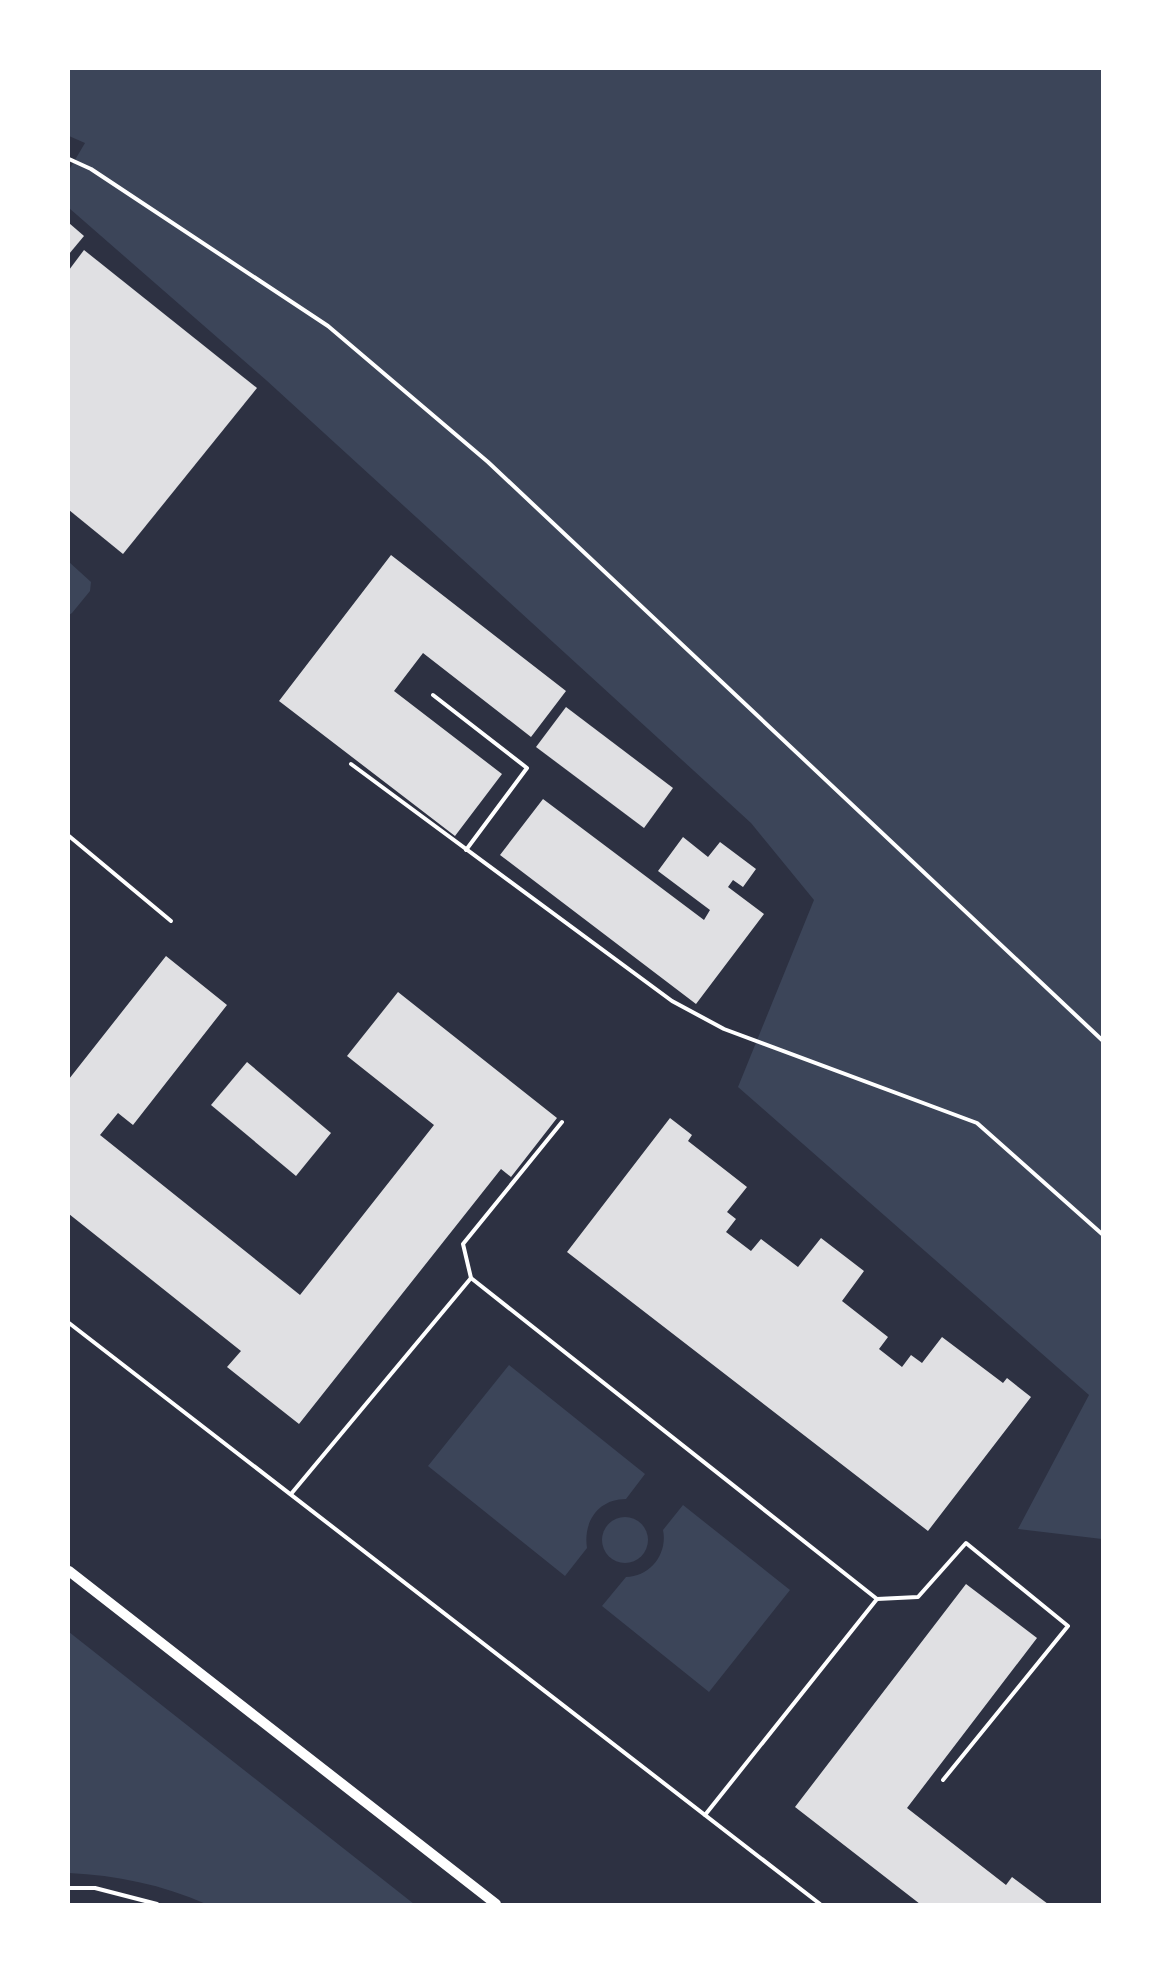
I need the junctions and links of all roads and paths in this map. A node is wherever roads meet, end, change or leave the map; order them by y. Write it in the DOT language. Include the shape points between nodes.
graph roads {
  1 [pos="69,159"];
  2 [pos="433,695"];
  3 [pos="350,764"];
  4 [pos="69,836"];
  5 [pos="466,850"];
  6 [pos="171,921"];
  7 [pos="1102,1040"];
  8 [pos="562,1122"];
  9 [pos="1102,1234"];
  10 [pos="471,1278"];
  11 [pos="69,1323"];
  12 [pos="291,1494"];
  13 [pos="69,1571"];
  14 [pos="876,1599"];
  15 [pos="943,1780"];
  16 [pos="705,1815"];
  17 [pos="69,1888"];
  18 [pos="157,1904"];
  19 [pos="496,1904"];
  20 [pos="820,1904"];
  1 -- 7 [label="lane" via="91,169 328,326 481,456"];
  2 -- 5 [label="lane" via="527,768"];
  3 -- 5 [label="lane"];
  4 -- 6 [label="lane"];
  5 -- 9 [label="lane" via="672,1001 724,1029 977,1123"];
  8 -- 10 [label="lane" via="463,1244"];
  10 -- 12 [label="lane"];
  10 -- 14 [label="lane"];
  11 -- 12 [label="lane"];
  12 -- 16 [label="lane"];
  13 -- 19 [label="main road"];
  14 -- 15 [label="lane" via="918,1597 966,1543 1068,1626"];
  14 -- 16 [label="lane"];
  16 -- 20 [label="lane"];
  17 -- 18 [label="lane" via="95,1888"];
}
